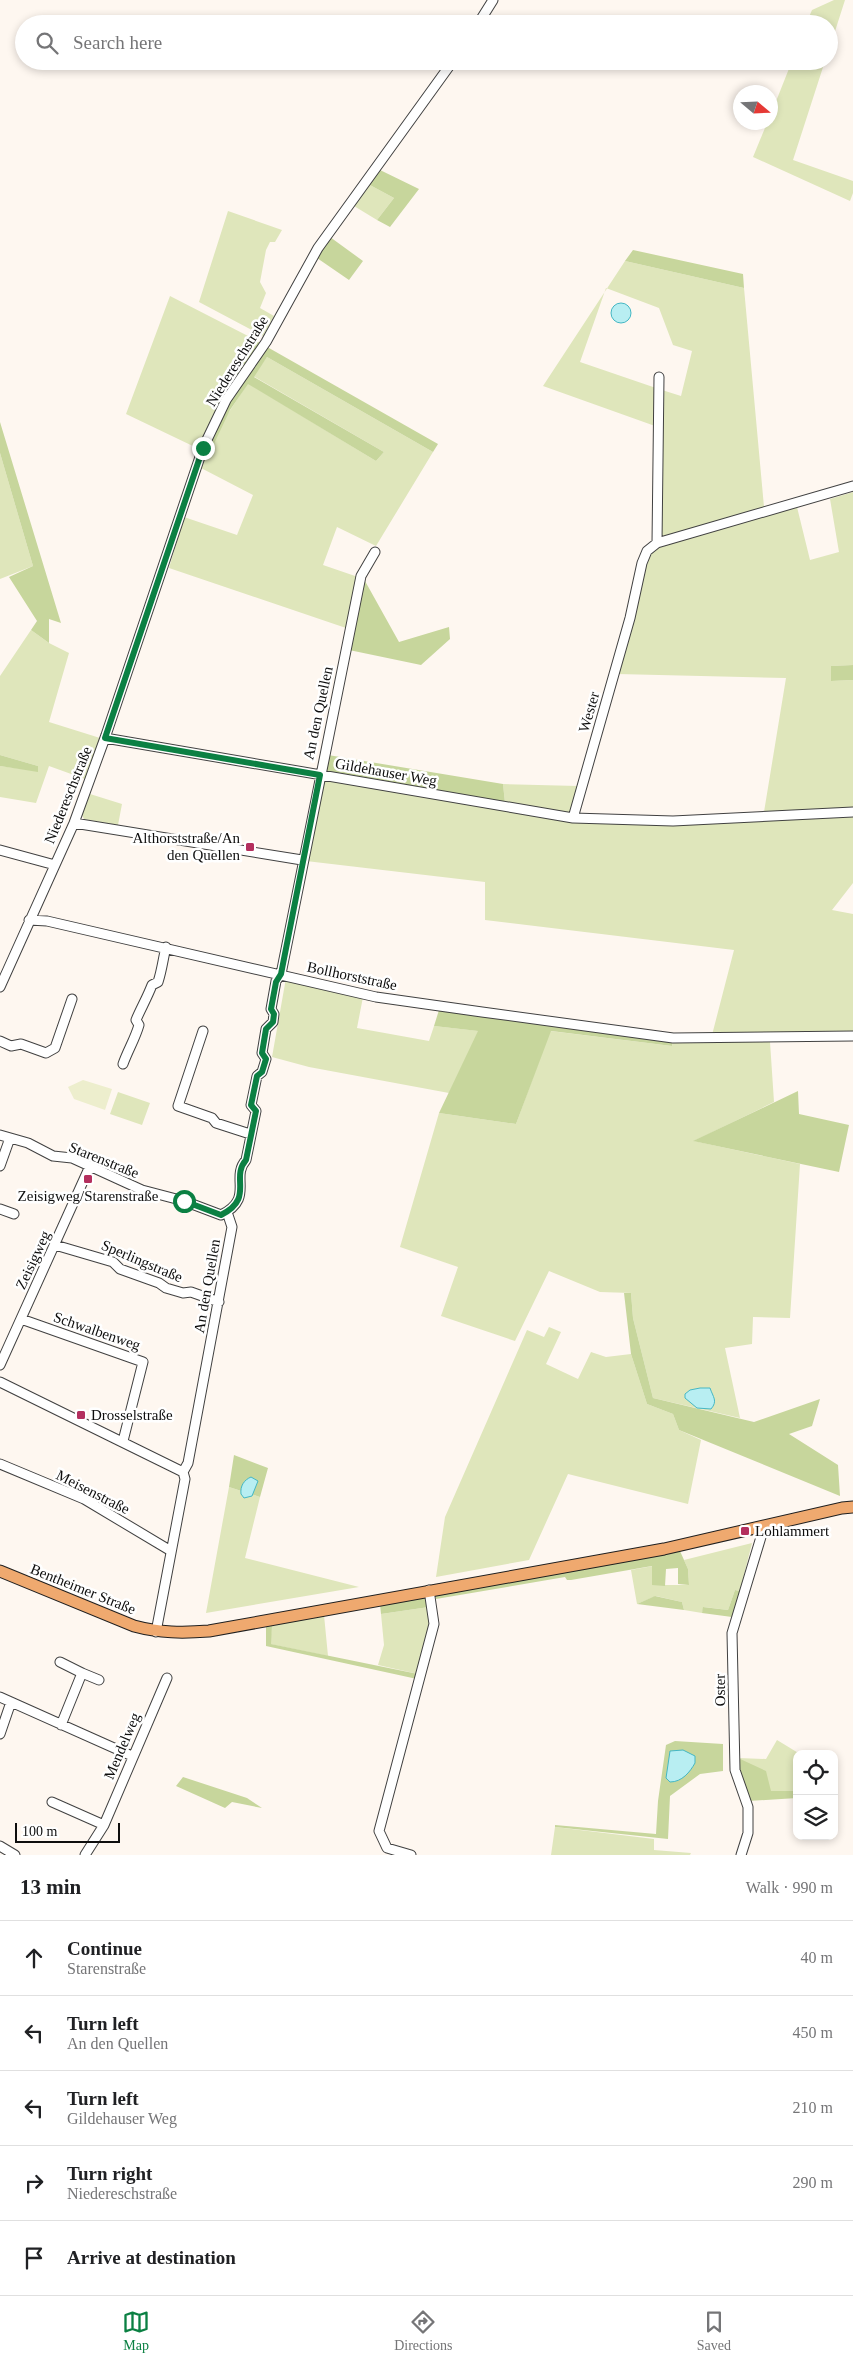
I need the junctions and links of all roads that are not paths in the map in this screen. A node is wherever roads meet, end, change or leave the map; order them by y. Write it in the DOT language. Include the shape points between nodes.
graph roads {
  1 [pos="493,0"];
  2 [pos="484,15"];
  3 [pos="447,70"];
  4 [pos="659,377"];
  5 [pos="853,486"];
  6 [pos="657,543"];
  7 [pos="375,552"];
  8 [pos="105,738"];
  9 [pos="320,775"];
  10 [pos="853,812"];
  11 [pos="573,818"];
  12 [pos="74,824"];
  13 [pos="0,850"];
  14 [pos="302,860"];
  15 [pos="55,864"];
  16 [pos="29,920"];
  17 [pos="166,947"];
  18 [pos="281,974"];
  19 [pos="0,987"];
  20 [pos="72,999"];
  21 [pos="203,1031"];
  22 [pos="853,1036"];
  23 [pos="0,1041"];
  24 [pos="123,1064"];
  25 [pos="250,1134"];
  26 [pos="0,1135"];
  27 [pos="10,1138"];
  28 [pos="0,1166"];
  29 [pos="90,1166"];
  30 [pos="0,1209"];
  31 [pos="227,1212"];
  32 [pos="14,1214"];
  33 [pos="55,1245"];
  34 [pos="218,1302"];
  35 [pos="21,1319"];
  36 [pos="0,1365"];
  37 [pos="0,1382"];
  38 [pos="123,1441"];
  39 [pos="0,1464"];
  40 [pos="183,1472"];
  41 [pos="853,1507"];
  42 [pos="764,1527"];
  43 [pos="170,1551"];
  44 [pos="0,1571"];
  45 [pos="429,1590"];
  46 [pos="156,1632"];
  47 [pos="60,1662"];
  48 [pos="82,1673"];
  49 [pos="167,1678"];
  50 [pos="99,1680"];
  51 [pos="0,1697"];
  52 [pos="11,1702"];
  53 [pos="61,1725"];
  54 [pos="0,1734"];
  55 [pos="132,1756"];
  56 [pos="52,1802"];
  57 [pos="104,1825"];
  58 [pos="0,1846"];
  59 [pos="15,1855"];
  60 [pos="85,1855"];
  61 [pos="411,1855"];
  62 [pos="741,1855"];
  1 -- 2 [label="street"];
  3 -- 8 [label="street, Niedereschstraße" via="318,248 266,342 226,400 203,448"];
  4 -- 6 [label="street"];
  5 -- 6 [label="street"];
  6 -- 11 [label="street, Wester" via="642,563 630,618"];
  7 -- 9 [label="street, An den Quellen" via="361,576"];
  8 -- 9 [label="street, Gildehauser Weg"];
  8 -- 12 [label="street, Niedereschstraße"];
  9 -- 11 [label="street, Gildehauser Weg"];
  9 -- 14 [label="street, An den Quellen"];
  10 -- 11 [label="street" via="673,821"];
  12 -- 14 [label="street"];
  12 -- 15 [label="street, Niedereschstraße"];
  13 -- 15 [label="street"];
  14 -- 18 [label="street, An den Quellen"];
  15 -- 16 [label="street, Niedereschstraße"];
  16 -- 17 [label="street, Bollhorststraße"];
  16 -- 19 [label="street, Niedereschstraße"];
  17 -- 18 [label="street, Bollhorststraße"];
  17 -- 24 [label="street" via="158,982 152,985 142,1005 133,1044"];
  18 -- 22 [label="street, Bollhorststraße" via="376,997 673,1038"];
  18 -- 25 [label="street, An den Quellen" via="276,982 271,1009 273,1022 266,1029 262,1053 266,1059 262,1072 257,1076 251,1105 256,1111"];
  20 -- 23 [label="street" via="55,1048 46,1053"];
  21 -- 25 [label="street" via="178,1106"];
  25 -- 31 [label="street, An den Quellen" via="246,1160 241,1169 240,1197"];
  26 -- 27 [label="street, Starenstraße"];
  27 -- 28 [label="street"];
  27 -- 29 [label="street, Starenstraße" via="53,1156 72,1158"];
  29 -- 31 [label="street, Starenstraße" via="142,1190 184,1201 212,1213 221,1215"];
  29 -- 33 [label="street, Zeisigweg"];
  30 -- 32 [label="street"];
  31 -- 34 [label="street, An den Quellen" via="232,1226"];
  33 -- 34 [label="street, Sperlingstraße" via="113,1262 120,1269 166,1288 191,1292"];
  33 -- 35 [label="street, Zeisigweg"];
  34 -- 40 [label="street, An den Quellen" via="188,1463"];
  35 -- 36 [label="street, Zeisigweg"];
  35 -- 38 [label="street, Schwalbenweg" via="143,1362"];
  37 -- 38 [label="street"];
  38 -- 40 [label="street"];
  39 -- 43 [label="street, Meisenstraße" via="84,1500"];
  40 -- 43 [label="street, An den Quellen" via="185,1479"];
  41 -- 42 [label="main road, Bentheimer Straße"];
  42 -- 45 [label="main road, Bentheimer Straße" via="655,1551"];
  42 -- 62 [label="street, Oster" via="732,1633 735,1770 748,1807 748,1833"];
  43 -- 46 [label="street, An den Quellen"];
  44 -- 46 [label="main road, Bentheimer Straße" via="106,1616"];
  45 -- 46 [label="main road, Bentheimer Straße" via="209,1631"];
  45 -- 61 [label="street" via="434,1624 379,1831 387,1848"];
  47 -- 48 [label="street"];
  48 -- 50 [label="street"];
  48 -- 53 [label="street"];
  49 -- 55 [label="street, Mendelweg"];
  51 -- 52 [label="street"];
  52 -- 53 [label="street"];
  52 -- 54 [label="street"];
  53 -- 55 [label="street"];
  55 -- 57 [label="street, Mendelweg"];
  56 -- 57 [label="street"];
  57 -- 60 [label="street, Mendelweg"];
  58 -- 59 [label="street"];
}
